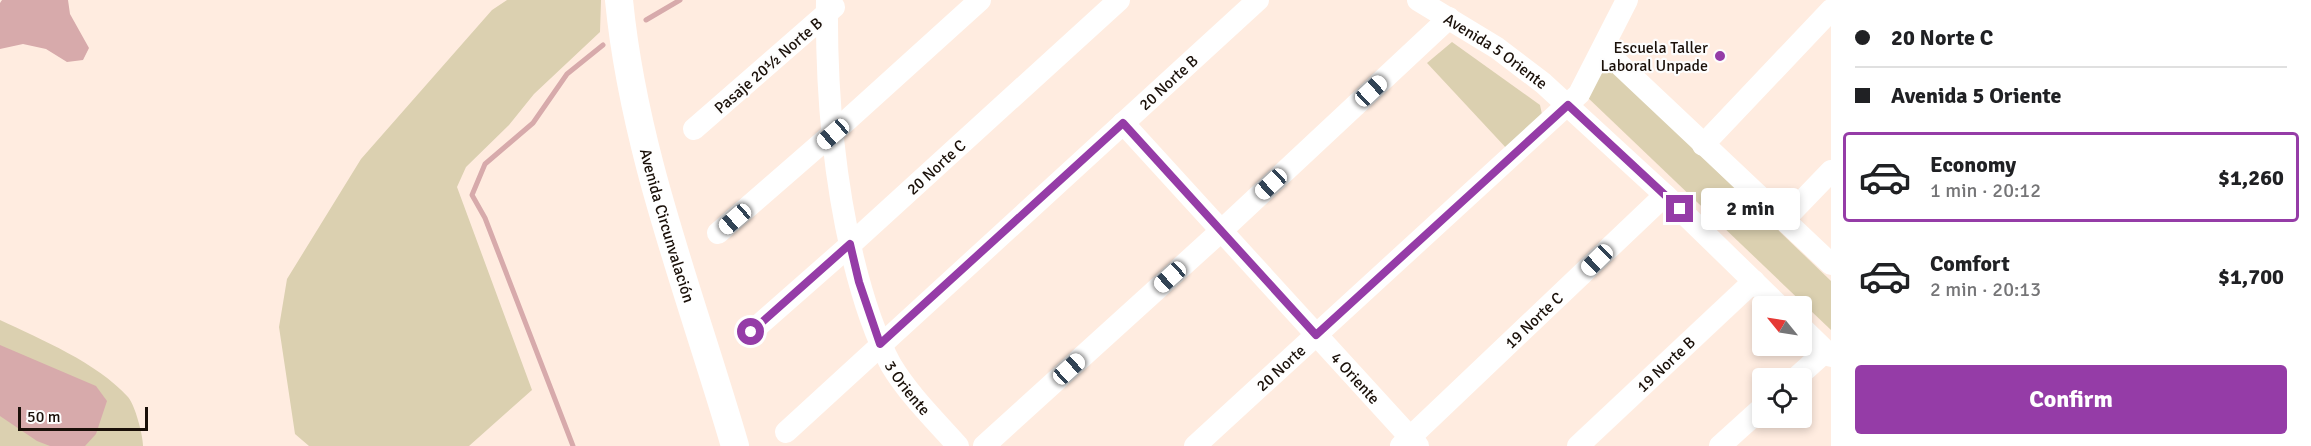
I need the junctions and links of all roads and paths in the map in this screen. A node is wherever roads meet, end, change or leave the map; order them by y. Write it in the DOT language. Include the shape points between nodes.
graph roads {
  1 [pos="619,0"];
  2 [pos="980,0"];
  3 [pos="1119,0"];
  4 [pos="1258,0"];
  5 [pos="1418,0"];
  6 [pos="1627,0"];
  7 [pos="832,5"];
  8 [pos="1831,10"];
  9 [pos="1449,18"];
  10 [pos="1603,49"];
  11 [pos="1568,105"];
  12 [pos="1123,123"];
  13 [pos="694,129"];
  14 [pos="833,134"];
  15 [pos="1702,145"];
  16 [pos="1831,171"];
  17 [pos="1665,195"];
  18 [pos="1784,220"];
  19 [pos="1221,231"];
  20 [pos="718,233"];
  21 [pos="850,244"];
  22 [pos="1831,264"];
  23 [pos="1754,281"];
  24 [pos="1769,296"];
  25 [pos="751,332"];
  26 [pos="1316,335"];
  27 [pos="1812,338"];
  28 [pos="880,344"];
  29 [pos="1828,353"];
  30 [pos="1809,368"];
  31 [pos="1752,417"];
  32 [pos="786,432"];
  33 [pos="1410,443"];
  34 [pos="735,446"];
  35 [pos="958,446"];
  36 [pos="984,446"];
  37 [pos="1195,446"];
  38 [pos="1578,446"];
  39 [pos="1720,446"];
  1 -- 34 [label="main road, Avenida Circunvalación" via="627,68 655,189"];
  2 -- 14 [label="street"];
  3 -- 21 [label="street, 20 Norte C"];
  4 -- 12 [label="street, 20 Norte B"];
  5 -- 9 [label="street, Avenida 5 Oriente"];
  6 -- 10 [label="street, 20 Norte"];
  7 -- 13 [label="street, Pasaje 20½ Norte B"];
  7 -- 14 [label="street, 3 Oriente"];
  8 -- 15 [label="street"];
  9 -- 11 [label="street, Avenida 5 Oriente" via="1517,62"];
  9 -- 19 [label="street"];
  10 -- 11 [label="street, 20 Norte" via="1579,94"];
  10 -- 15 [label="street"];
  11 -- 17 [label="street, Avenida 5 Oriente"];
  11 -- 26 [label="street, 20 Norte"];
  12 -- 19 [label="street, 4 Oriente"];
  12 -- 28 [label="street, 20 Norte B"];
  14 -- 20 [label="street"];
  14 -- 21 [label="street, 3 Oriente"];
  15 -- 18 [label="street"];
  16 -- 18 [label="street"];
  17 -- 23 [label="street, Avenida 5 Oriente"];
  17 -- 33 [label="street, 19 Norte C"];
  18 -- 22 [label="street"];
  19 -- 26 [label="street, 4 Oriente"];
  19 -- 36 [label="street"];
  21 -- 25 [label="street, 20 Norte C"];
  21 -- 28 [label="street, 3 Oriente"];
  23 -- 24 [label="street, Avenida 5 Oriente"];
  23 -- 38 [label="street, 19 Norte B"];
  26 -- 33 [label="street, 4 Oriente"];
  26 -- 37 [label="street, 20 Norte"];
  27 -- 29 [label="street"];
  28 -- 32 [label="street, 20 Norte B"];
  28 -- 35 [label="street, 3 Oriente" via="904,385"];
  29 -- 30 [label="street"];
  31 -- 39 [label="street"];
}
